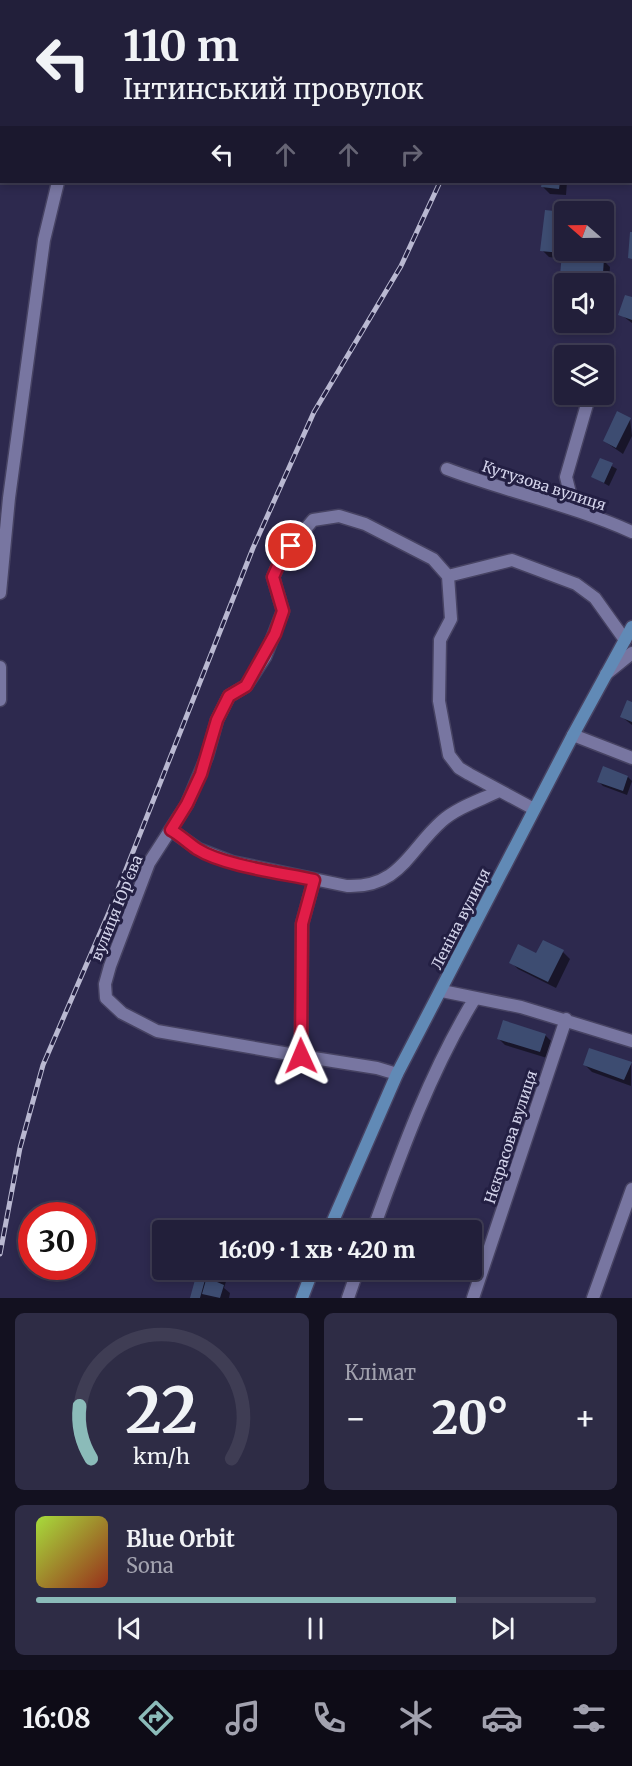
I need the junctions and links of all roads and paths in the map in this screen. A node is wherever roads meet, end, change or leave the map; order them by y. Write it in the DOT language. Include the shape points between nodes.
graph roads {
  1 [pos="58,183"];
  2 [pos="587,405"];
  3 [pos="447,469"];
  4 [pos="574,509"];
  5 [pos="632,532"];
  6 [pos="448,576"];
  7 [pos="0,593"];
  8 [pos="632,627"];
  9 [pos="625,640"];
  10 [pos="632,653"];
  11 [pos="0,667"];
  12 [pos="605,675"];
  13 [pos="0,700"];
  14 [pos="573,735"];
  15 [pos="632,758"];
  16 [pos="500,791"];
  17 [pos="534,809"];
  18 [pos="171,830"];
  19 [pos="314,880"];
  20 [pos="442,991"];
  21 [pos="475,998"];
  22 [pos="566,1019"];
  23 [pos="632,1041"];
  24 [pos="301,1056"];
  25 [pos="397,1074"];
  26 [pos="632,1189"];
  27 [pos="333,1220"];
  28 [pos="377,1220"];
  29 [pos="309,1280"];
  30 [pos="354,1280"];
  31 [pos="302,1298"];
  32 [pos="348,1298"];
  33 [pos="473,1298"];
  34 [pos="593,1298"];
  1 -- 7 [label="street" via="43,248"];
  2 -- 4 [label="street" via="566,477"];
  3 -- 4 [label="street, Кутузова вулиця" via="503,490"];
  4 -- 5 [label="street, Кутузова вулиця"];
  6 -- 9 [label="street" via="512,560 576,584 595,598"];
  6 -- 16 [label="street" via="451,619 440,640 439,670 445,742 459,768"];
  6 -- 18 [label="street, вулиця Юр'єва" via="433,559 364,524 339,516 314,520 282,557 273,577 283,611 275,634 246,686 229,696 217,720 201,774"];
  8 -- 9 [label="main road, Леніна вулиця"];
  9 -- 12 [label="main road, Леніна вулиця"];
  10 -- 12 [label="street"];
  11 -- 13 [label="street"];
  12 -- 14 [label="main road, Леніна вулиця"];
  14 -- 15 [label="street"];
  14 -- 17 [label="main road, Леніна вулиця"];
  16 -- 17 [label="street"];
  16 -- 19 [label="street" via="441,822 413,856 386,879 361,886"];
  17 -- 20 [label="main road, Леніна вулиця"];
  18 -- 19 [label="street" via="216,856 252,868"];
  18 -- 24 [label="street, вулиця Юр'єва" via="149,863 118,941 105,984 106,998 122,1013 157,1031"];
  19 -- 24 [label="street" via="302,924"];
  20 -- 21 [label="street"];
  20 -- 25 [label="main road, Леніна вулиця"];
  21 -- 22 [label="street"];
  21 -- 28 [label="street" via="413,1122"];
  22 -- 23 [label="street"];
  22 -- 33 [label="street, Нєкрасова вулиця"];
  24 -- 25 [label="street"];
  25 -- 27 [label="main road, Леніна вулиця"];
  26 -- 34 [label="street"];
  29 -- 31 [label="main road"];
  30 -- 32 [label="street"];
}
